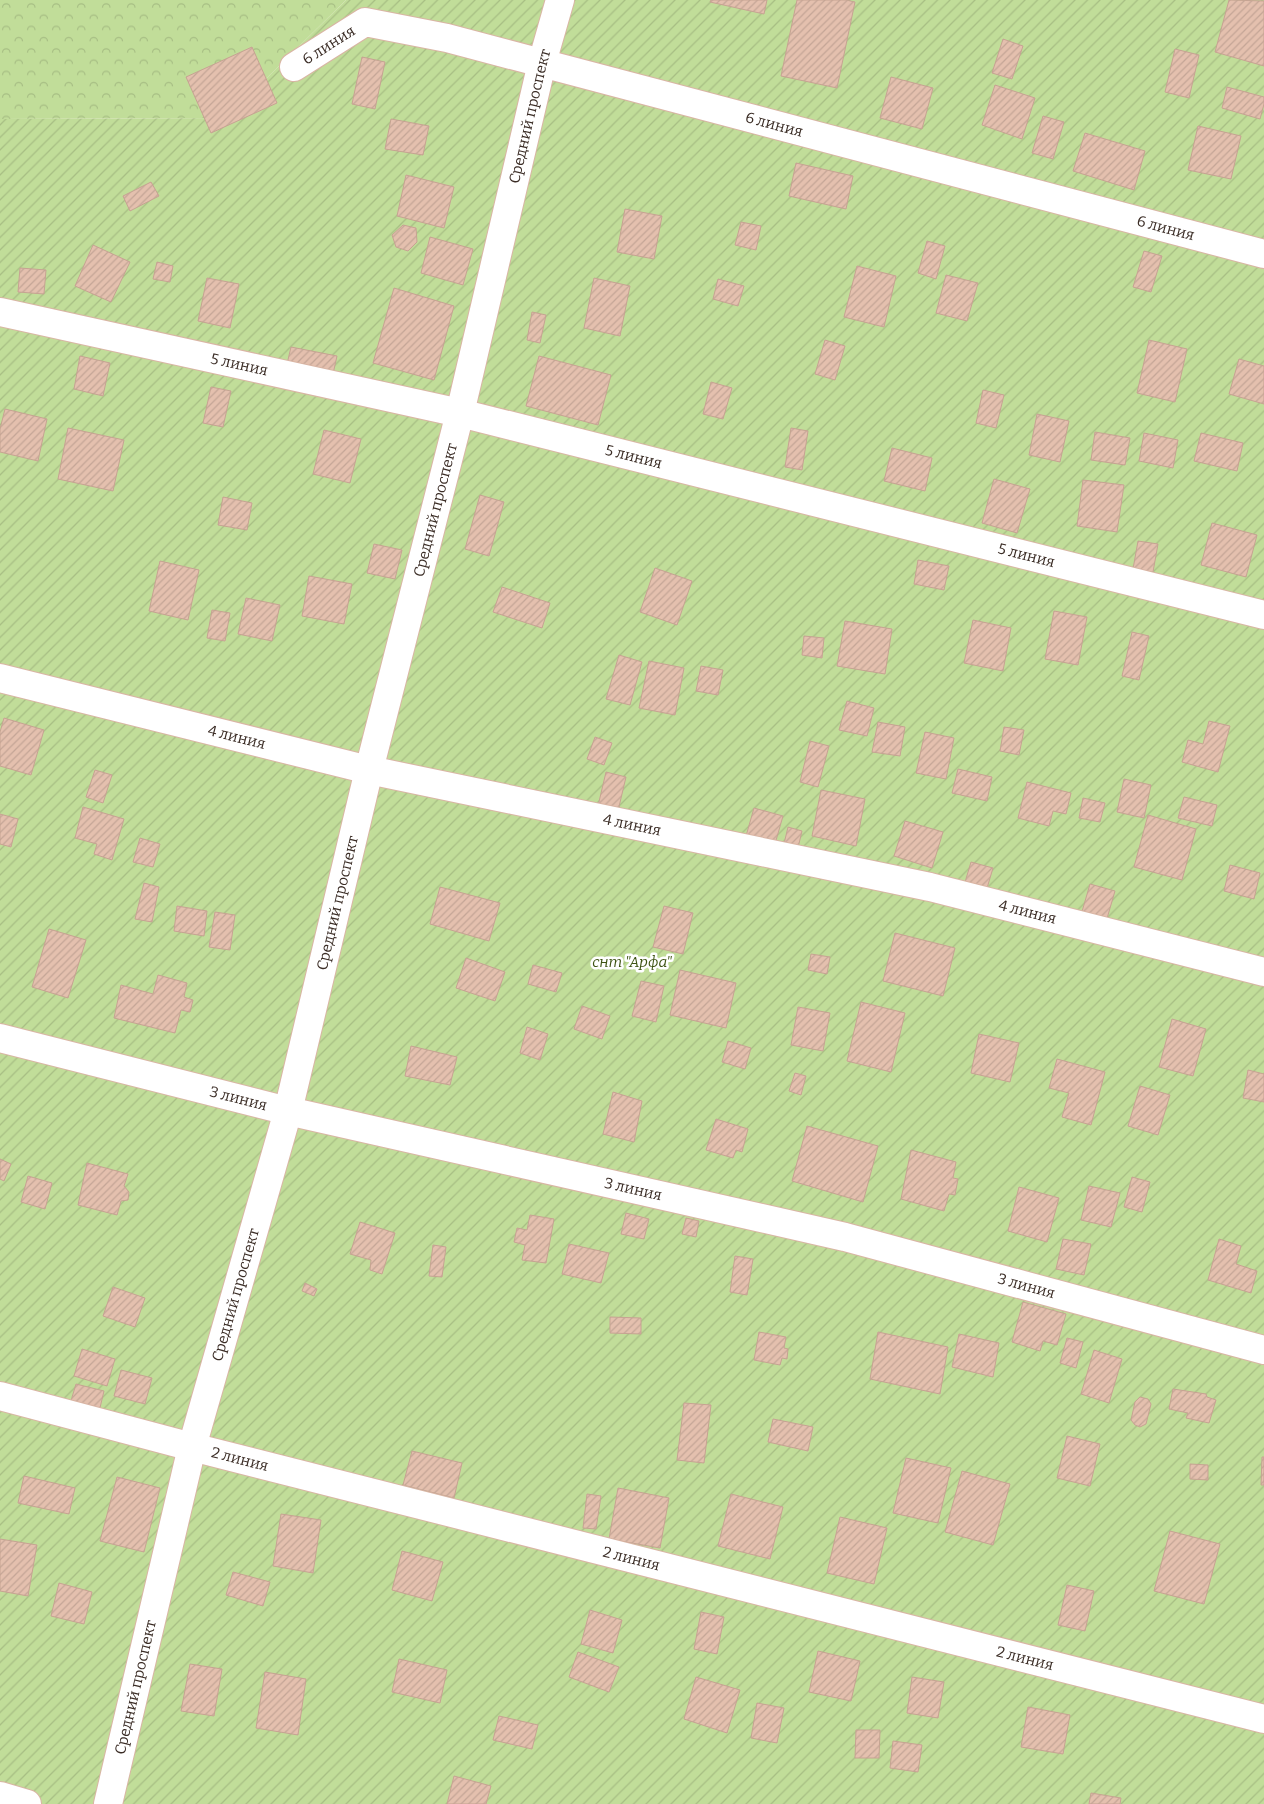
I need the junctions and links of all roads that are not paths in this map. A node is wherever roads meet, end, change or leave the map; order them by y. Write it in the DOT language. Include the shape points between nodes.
graph roads {
  1 [pos="560,0"];
  2 [pos="542,63"];
  3 [pos="294,67"];
  4 [pos="1264,254"];
  5 [pos="0,312"];
  6 [pos="460,413"];
  7 [pos="1264,616"];
  8 [pos="0,678"];
  9 [pos="369,770"];
  10 [pos="1264,972"];
  11 [pos="0,1038"];
  12 [pos="288,1111"];
  13 [pos="1264,1350"];
  14 [pos="0,1396"];
  15 [pos="192,1447"];
  16 [pos="1264,1719"];
  17 [pos="0,1796"];
  18 [pos="27,1804"];
  19 [pos="108,1804"];
  1 -- 2 [label="street, Средний проспект"];
  2 -- 3 [label="street, 6 линия" via="447,38 365,22"];
  2 -- 4 [label="street, 6 линия"];
  2 -- 6 [label="street, Средний проспект"];
  5 -- 6 [label="street, 5 линия"];
  6 -- 7 [label="street, 5 линия"];
  6 -- 9 [label="street, Средний проспект"];
  8 -- 9 [label="street, 4 линия"];
  9 -- 10 [label="street, 4 линия" via="930,887"];
  9 -- 12 [label="street, Средний проспект"];
  11 -- 12 [label="street, 3 линия"];
  12 -- 13 [label="street, 3 линия" via="845,1237"];
  12 -- 15 [label="street, Средний проспект"];
  14 -- 15 [label="street, 2 линия"];
  15 -- 16 [label="street, 2 линия"];
  15 -- 19 [label="street, Средний проспект"];
  17 -- 18 [label="street"];
}
